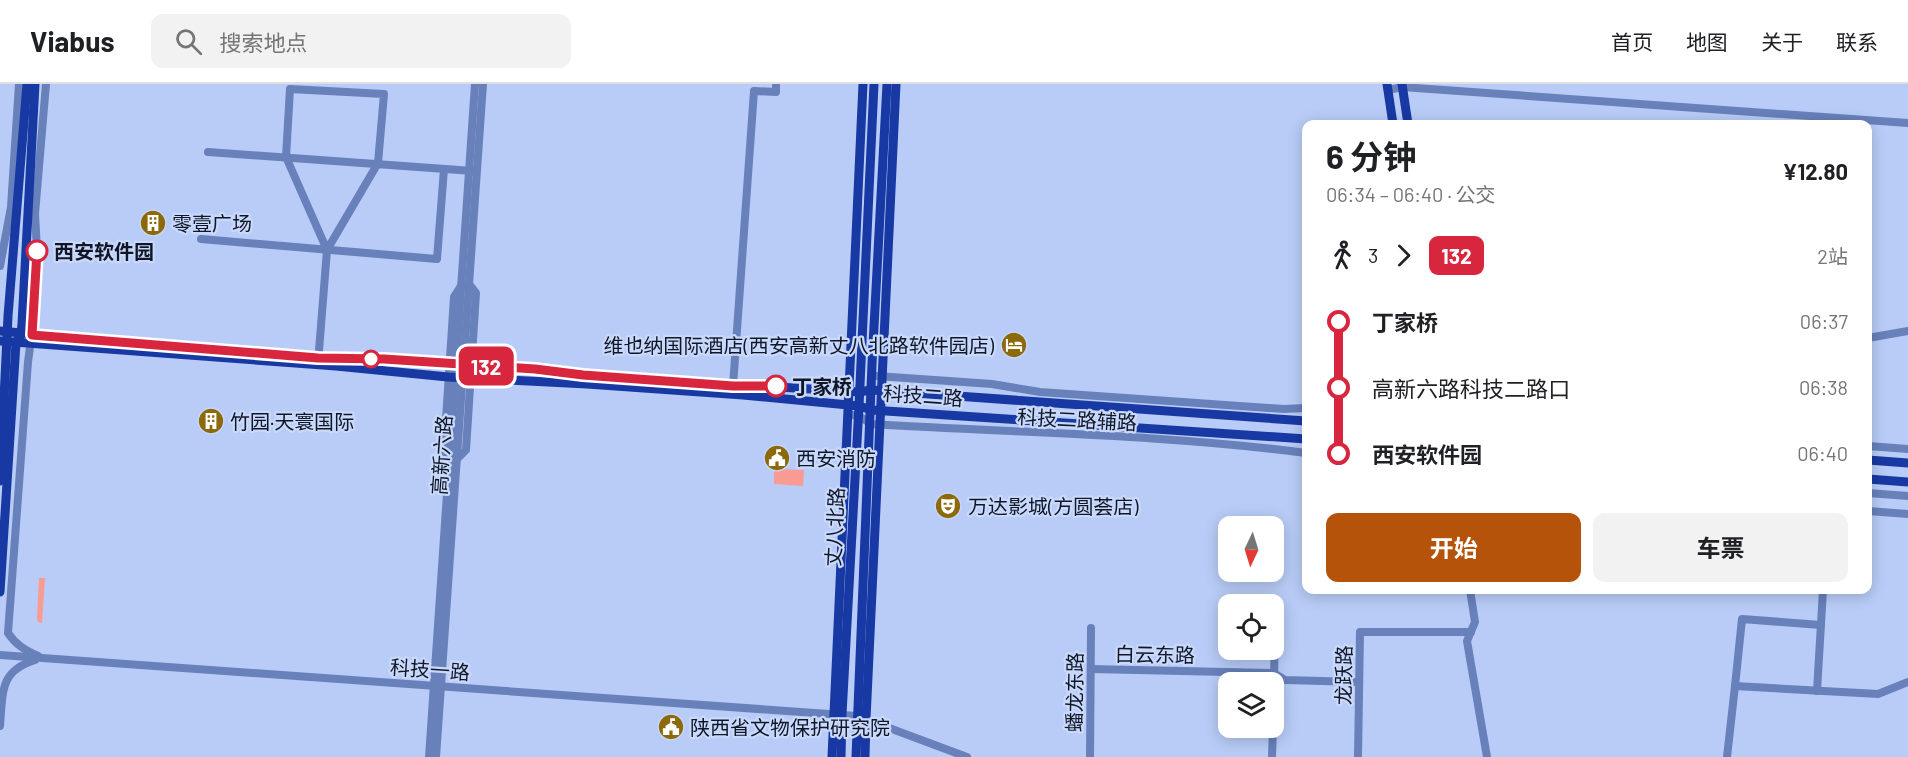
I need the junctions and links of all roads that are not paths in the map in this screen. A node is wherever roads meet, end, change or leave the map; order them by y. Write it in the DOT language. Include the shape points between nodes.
graph roads {
  1 [pos="19,84"];
  2 [pos="27,84"];
  3 [pos="34,84"];
  4 [pos="46,84"];
  5 [pos="475,84"];
  6 [pos="483,84"];
  7 [pos="777,84"];
  8 [pos="863,84"];
  9 [pos="874,84"];
  10 [pos="887,84"];
  11 [pos="896,84"];
  12 [pos="1402,86"];
  13 [pos="1388,87"];
  14 [pos="337,88"];
  15 [pos="1392,120"];
  16 [pos="1407,120"];
  17 [pos="1867,120"];
  18 [pos="1872,120"];
  19 [pos="1908,123"];
  20 [pos="208,152"];
  21 [pos="286,157"];
  22 [pos="378,163"];
  23 [pos="444,169"];
  24 [pos="473,171"];
  25 [pos="16,181"];
  26 [pos="201,239"];
  27 [pos="327,250"];
  28 [pos="0,266"];
  29 [pos="466,284"];
  30 [pos="4,331"];
  31 [pos="1908,331"];
  32 [pos="1872,337"];
  33 [pos="28,338"];
  34 [pos="8,342"];
  35 [pos="318,361"];
  36 [pos="460,364"];
  37 [pos="877,376"];
  38 [pos="459,378"];
  39 [pos="849,379"];
  40 [pos="860,380"];
  41 [pos="733,386"];
  42 [pos="876,390"];
  43 [pos="848,392"];
  44 [pos="859,392"];
  45 [pos="1302,408"];
  46 [pos="854,410"];
  47 [pos="876,410"];
  48 [pos="1302,421"];
  49 [pos="876,425"];
  50 [pos="1302,439"];
  51 [pos="1872,446"];
  52 [pos="1908,449"];
  53 [pos="1302,452"];
  54 [pos="453,460"];
  55 [pos="1872,460"];
  56 [pos="1908,463"];
  57 [pos="1872,479"];
  58 [pos="0,481"];
  59 [pos="1908,482"];
  60 [pos="1872,493"];
  61 [pos="1908,496"];
  62 [pos="1872,511"];
  63 [pos="1908,514"];
  64 [pos="0,592"];
  65 [pos="1471,594"];
  66 [pos="1823,594"];
  67 [pos="1821,625"];
  68 [pos="1091,628"];
  69 [pos="1471,632"];
  70 [pos="0,656"];
  71 [pos="42,658"];
  72 [pos="1091,669"];
  73 [pos="1228,672"];
  74 [pos="1284,679"];
  75 [pos="1359,682"];
  76 [pos="1908,682"];
  77 [pos="438,686"];
  78 [pos="1735,686"];
  79 [pos="1816,691"];
  80 [pos="838,714"];
  81 [pos="861,717"];
  82 [pos="0,726"];
  83 [pos="1272,738"];
  84 [pos="429,757"];
  85 [pos="436,757"];
  86 [pos="832,757"];
  87 [pos="841,757"];
  88 [pos="856,757"];
  89 [pos="865,757"];
  90 [pos="967,757"];
  91 [pos="1090,757"];
  92 [pos="1272,757"];
  93 [pos="1358,757"];
  94 [pos="1487,757"];
  95 [pos="1728,757"];
  1 -- 25 [label="street"];
  2 -- 25 [label="main road"];
  3 -- 33 [label="main road"];
  4 -- 33 [label="street"];
  5 -- 24 [label="street, 高新六路"];
  6 -- 24 [label="street, 高新六路"];
  7 -- 41 [label="street" via="776,92 754,91"];
  8 -- 39 [label="main road"];
  9 -- 40 [label="main road, 丈八北路"];
  10 -- 37 [label="main road, 丈八北路"];
  11 -- 37 [label="main road"];
  12 -- 13 [label="street"];
  12 -- 16 [label="main road"];
  12 -- 17 [label="street"];
  13 -- 15 [label="main road"];
  14 -- 21 [label="street" via="290,89"];
  14 -- 22 [label="street" via="384,94"];
  18 -- 19 [label="street"];
  20 -- 21 [label="street"];
  21 -- 22 [label="street"];
  21 -- 27 [label="street"];
  22 -- 23 [label="street"];
  22 -- 27 [label="street"];
  23 -- 24 [label="street"];
  23 -- 27 [label="street" via="437,259"];
  24 -- 29 [label="street, 高新六路"];
  25 -- 28 [label="street"];
  25 -- 30 [label="main road"];
  26 -- 27 [label="street"];
  27 -- 35 [label="street"];
  29 -- 36 [label="street, 高新六路"];
  29 -- 36 [label="street" via="476,293"];
  30 -- 33 [label="main road, 科技二路"];
  30 -- 34 [label="main road"];
  31 -- 32 [label="street"];
  33 -- 34 [label="main road, 科技二路"];
  33 -- 35 [label="main road, 科技二路"];
  33 -- 71 [label="street" via="8,633 22,649"];
  34 -- 58 [label="main road"];
  34 -- 64 [label="main road"];
  35 -- 36 [label="main road, 科技二路" via="384,359"];
  35 -- 38 [label="main road, 科技二路"];
  36 -- 38 [label="street, 高新六路"];
  36 -- 38 [label="street"];
  36 -- 41 [label="main road, 科技二路"];
  37 -- 40 [label="street, 科技二路辅路"];
  37 -- 42 [label="main road, 丈八北路"];
  37 -- 45 [label="street, 科技二路辅路" via="992,384 1040,392"];
  38 -- 46 [label="main road, 科技二路" via="743,394"];
  38 -- 54 [label="street, 高新六路"];
  38 -- 54 [label="street" via="466,450"];
  39 -- 40 [label="street, 科技二路辅路"];
  39 -- 43 [label="main road"];
  40 -- 44 [label="main road, 丈八北路"];
  41 -- 43 [label="main road, 科技二路"];
  42 -- 44 [label="main road, 科技二路"];
  42 -- 47 [label="main road, 丈八北路"];
  42 -- 48 [label="main road, 科技二路"];
  43 -- 44 [label="main road, 科技二路"];
  43 -- 46 [label="main road"];
  44 -- 46 [label="main road, 丈八北路"];
  46 -- 47 [label="main road, 科技二路"];
  46 -- 49 [label="street"];
  46 -- 80 [label="main road, 丈八北路"];
  47 -- 49 [label="main road, 丈八北路"];
  47 -- 50 [label="main road, 科技二路"];
  49 -- 53 [label="street, 科技二路辅路" via="1022,431"];
  49 -- 81 [label="main road, 丈八北路"];
  51 -- 52 [label="street"];
  54 -- 77 [label="street, 高新六路"];
  55 -- 56 [label="main road"];
  57 -- 59 [label="main road"];
  60 -- 61 [label="street"];
  62 -- 63 [label="street"];
  65 -- 69 [label="street" via="1475,622"];
  66 -- 67 [label="street"];
  67 -- 78 [label="street" via="1742,619"];
  67 -- 79 [label="street"];
  68 -- 72 [label="street, 蟠龙东路"];
  69 -- 75 [label="street, 龙跃路" via="1360,632"];
  69 -- 94 [label="street" via="1467,641"];
  70 -- 71 [label="street, 科技一路"];
  71 -- 77 [label="street, 科技一路"];
  71 -- 82 [label="street" via="21,664 3,681"];
  72 -- 73 [label="street, 白云东路"];
  72 -- 91 [label="street, 蟠龙东路"];
  74 -- 75 [label="street, 白云东路"];
  75 -- 93 [label="street, 龙跃路"];
  76 -- 79 [label="street" via="1878,694"];
  77 -- 80 [label="street, 科技一路"];
  77 -- 84 [label="street, 高新六路"];
  77 -- 85 [label="street, 高新六路"];
  78 -- 79 [label="street"];
  78 -- 95 [label="street"];
  80 -- 81 [label="street, 科技一路"];
  80 -- 86 [label="main road"];
  80 -- 87 [label="main road, 丈八北路"];
  81 -- 88 [label="main road, 丈八北路"];
  81 -- 89 [label="main road"];
  81 -- 90 [label="street, 科技一路"];
  83 -- 92 [label="street"];
}
